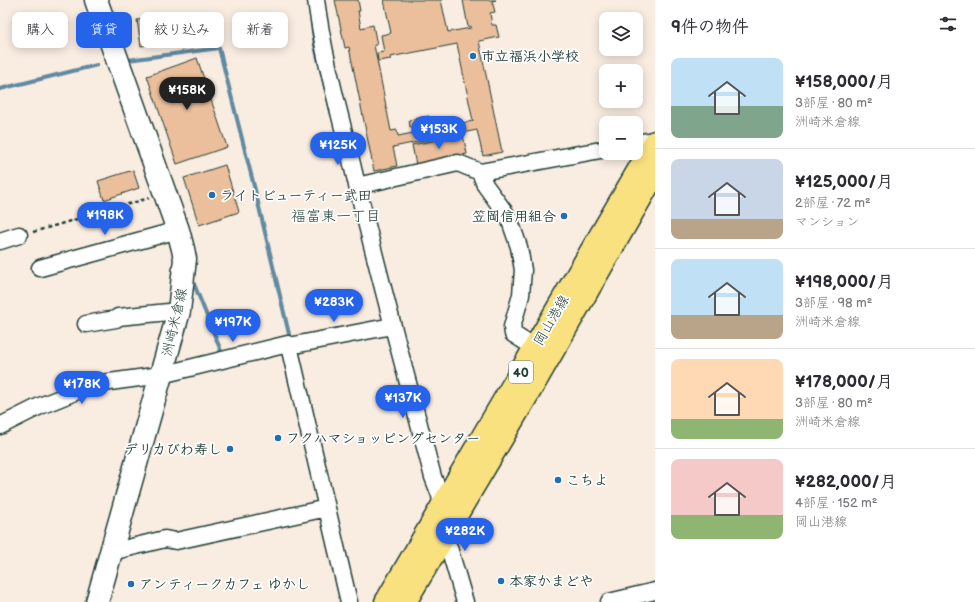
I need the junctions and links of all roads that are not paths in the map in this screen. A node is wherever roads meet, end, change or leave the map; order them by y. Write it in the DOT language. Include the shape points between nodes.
graph roads {
  1 [pos="96,0"];
  2 [pos="316,0"];
  3 [pos="655,141"];
  4 [pos="643,143"];
  5 [pos="599,150"];
  6 [pos="480,172"];
  7 [pos="655,173"];
  8 [pos="357,186"];
  9 [pos="178,230"];
  10 [pos="19,235"];
  11 [pos="0,241"];
  12 [pos="40,268"];
  13 [pos="179,311"];
  14 [pos="86,324"];
  15 [pos="388,327"];
  16 [pos="289,346"];
  17 [pos="535,348"];
  18 [pos="161,375"];
  19 [pos="0,426"];
  20 [pos="442,506"];
  21 [pos="327,508"];
  22 [pos="445,534"];
  23 [pos="111,552"];
  24 [pos="655,591"];
  25 [pos="97,602"];
  26 [pos="349,602"];
  27 [pos="386,602"];
  28 [pos="405,602"];
  29 [pos="465,602"];
  30 [pos="609,602"];
  1 -- 9 [label="main road, 洲崎米倉線"];
  2 -- 8 [label="street" via="324,48"];
  3 -- 4 [label="street"];
  3 -- 17 [label="main road, 岡山港線 / 40"];
  5 -- 6 [label="street"];
  6 -- 8 [label="street" via="458,163"];
  6 -- 17 [label="street" via="485,185 508,218 523,270 521,295 512,327 513,334"];
  7 -- 22 [label="main road, 岡山港線 / 40"];
  8 -- 15 [label="street"];
  9 -- 12 [label="street"];
  9 -- 13 [label="main road, 洲崎米倉線" via="185,259"];
  10 -- 11 [label="street"];
  13 -- 14 [label="street" via="118,317"];
  13 -- 18 [label="main road, 洲崎米倉線"];
  15 -- 16 [label="street"];
  15 -- 20 [label="street"];
  16 -- 18 [label="street" via="288,344"];
  16 -- 21 [label="street"];
  17 -- 20 [label="main road, 岡山港線 / 40"];
  18 -- 19 [label="street" via="95,384 40,406"];
  18 -- 23 [label="main road, 洲崎米倉線"];
  20 -- 22 [label="street"];
  20 -- 27 [label="main road, 岡山港線 / 40"];
  21 -- 23 [label="street" via="176,541 165,539"];
  21 -- 26 [label="street"];
  22 -- 28 [label="main road, 岡山港線 / 40"];
  22 -- 29 [label="street"];
  23 -- 25 [label="main road, 洲崎米倉線"];
  24 -- 30 [label="street"];
}
